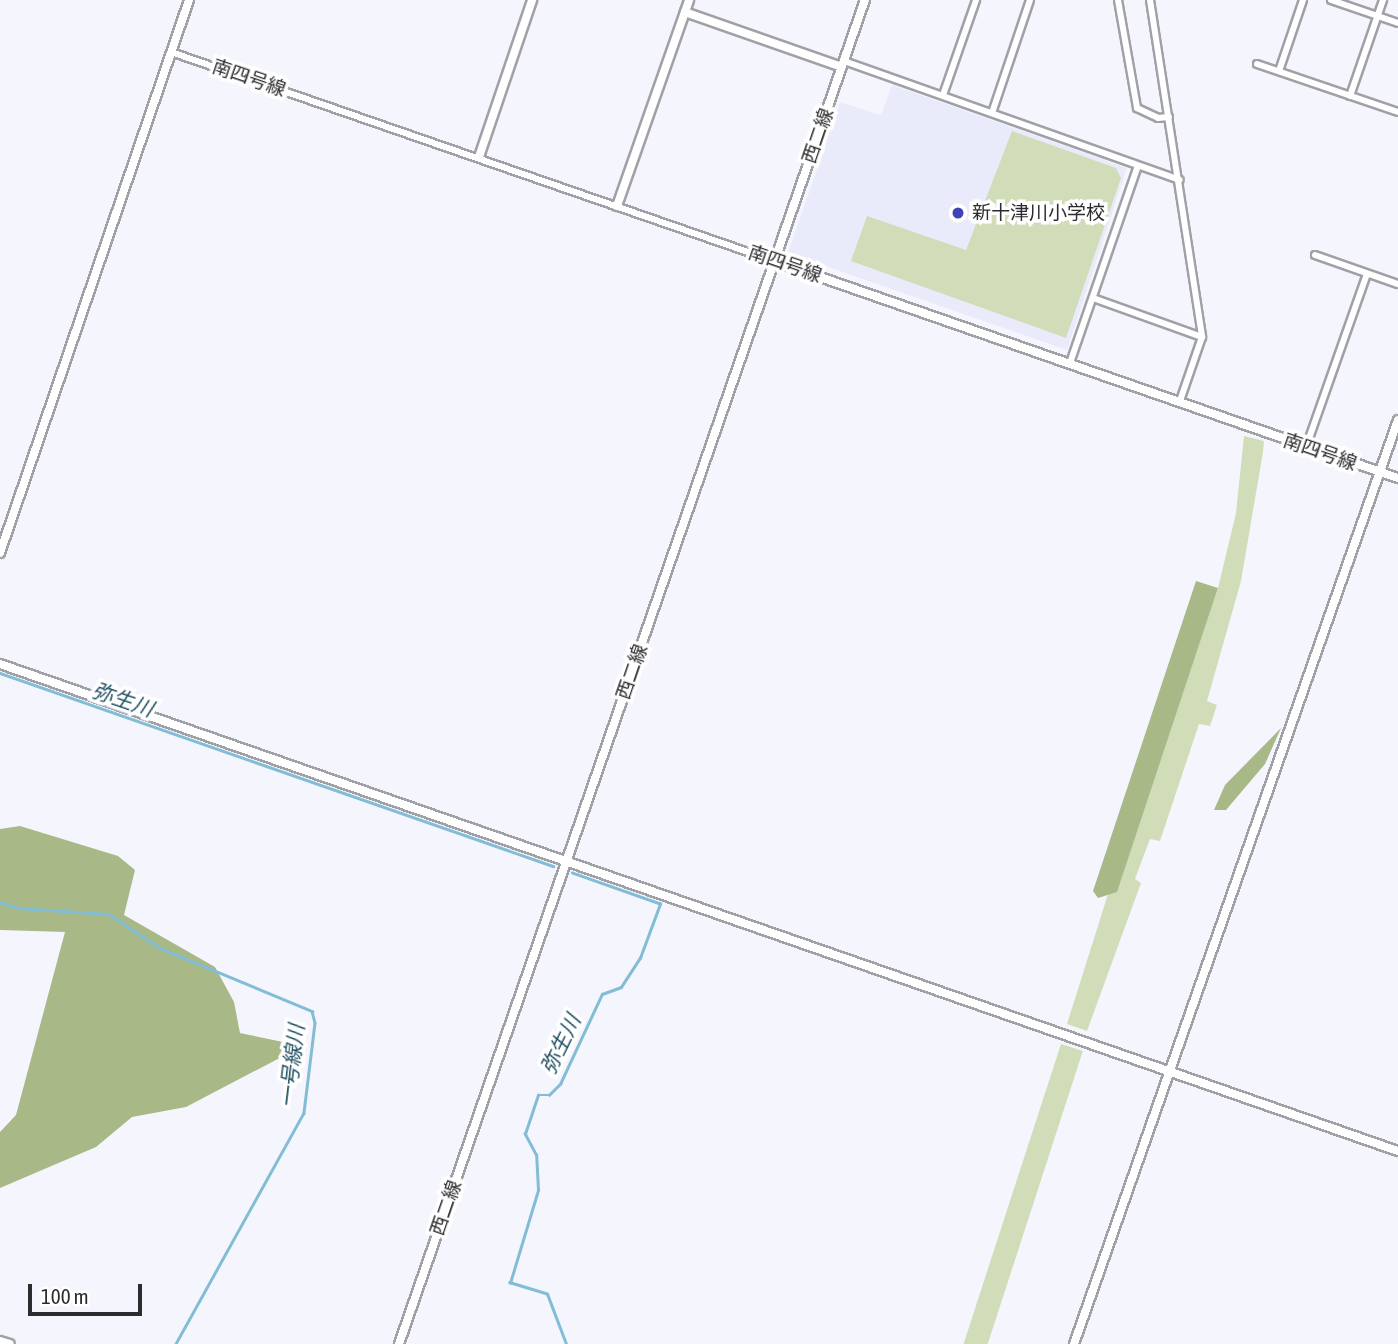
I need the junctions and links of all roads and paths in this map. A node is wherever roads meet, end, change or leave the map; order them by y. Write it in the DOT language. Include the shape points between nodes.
graph roads {
  1 [pos="189,0"];
  2 [pos="532,0"];
  3 [pos="689,0"];
  4 [pos="865,0"];
  5 [pos="976,0"];
  6 [pos="1030,0"];
  7 [pos="1118,0"];
  8 [pos="1150,0"];
  9 [pos="1303,0"];
  10 [pos="1331,0"];
  11 [pos="1384,0"];
  12 [pos="685,12"];
  13 [pos="1378,16"];
  14 [pos="1398,23"];
  15 [pos="171,52"];
  16 [pos="843,64"];
  17 [pos="1257,64"];
  18 [pos="1279,71"];
  19 [pos="943,95"];
  20 [pos="1350,96"];
  21 [pos="992,113"];
  22 [pos="1398,113"];
  23 [pos="1170,117"];
  24 [pos="479,157"];
  25 [pos="1139,166"];
  26 [pos="1180,180"];
  27 [pos="617,206"];
  28 [pos="1315,255"];
  29 [pos="774,261"];
  30 [pos="1367,274"];
  31 [pos="1398,285"];
  32 [pos="1093,298"];
  33 [pos="1202,337"];
  34 [pos="1070,363"];
  35 [pos="1180,401"];
  36 [pos="1398,420"];
  37 [pos="1307,447"];
  38 [pos="1380,472"];
  39 [pos="1398,478"];
  40 [pos="0,552"];
  41 [pos="0,664"];
  42 [pos="566,862"];
  43 [pos="1168,1071"];
  44 [pos="1398,1151"];
  45 [pos="0,1341"];
  46 [pos="10,1344"];
  47 [pos="399,1344"];
  48 [pos="1074,1344"];
  1 -- 15 [label="street"];
  2 -- 24 [label="street"];
  3 -- 12 [label="street"];
  4 -- 16 [label="street, 西二線"];
  5 -- 19 [label="street"];
  6 -- 21 [label="street"];
  7 -- 23 [label="street" via="1137,108 1158,118"];
  8 -- 23 [label="street"];
  9 -- 18 [label="street"];
  10 -- 13 [label="street"];
  11 -- 13 [label="street"];
  12 -- 16 [label="street"];
  12 -- 27 [label="street"];
  13 -- 14 [label="street"];
  13 -- 20 [label="street"];
  15 -- 24 [label="street, 南四号線"];
  15 -- 40 [label="street"];
  16 -- 19 [label="street"];
  16 -- 29 [label="street, 西二線"];
  17 -- 18 [label="street"];
  18 -- 20 [label="street"];
  19 -- 21 [label="street"];
  20 -- 22 [label="street"];
  21 -- 25 [label="street"];
  23 -- 26 [label="street"];
  24 -- 27 [label="street, 南四号線"];
  25 -- 26 [label="street"];
  25 -- 32 [label="street"];
  26 -- 33 [label="street"];
  27 -- 29 [label="street, 南四号線"];
  28 -- 30 [label="street"];
  29 -- 34 [label="street, 南四号線"];
  29 -- 42 [label="street, 西二線"];
  30 -- 31 [label="street"];
  30 -- 37 [label="street"];
  32 -- 33 [label="street"];
  32 -- 34 [label="street"];
  33 -- 35 [label="street"];
  34 -- 35 [label="street, 南四号線"];
  35 -- 37 [label="street, 南四号線"];
  36 -- 38 [label="street"];
  37 -- 38 [label="street, 南四号線"];
  38 -- 39 [label="street, 南四号線"];
  38 -- 43 [label="street"];
  41 -- 42 [label="street"];
  42 -- 43 [label="street"];
  42 -- 47 [label="street, 西二線"];
  43 -- 44 [label="street"];
  43 -- 48 [label="street"];
  45 -- 46 [label="street"];
}
